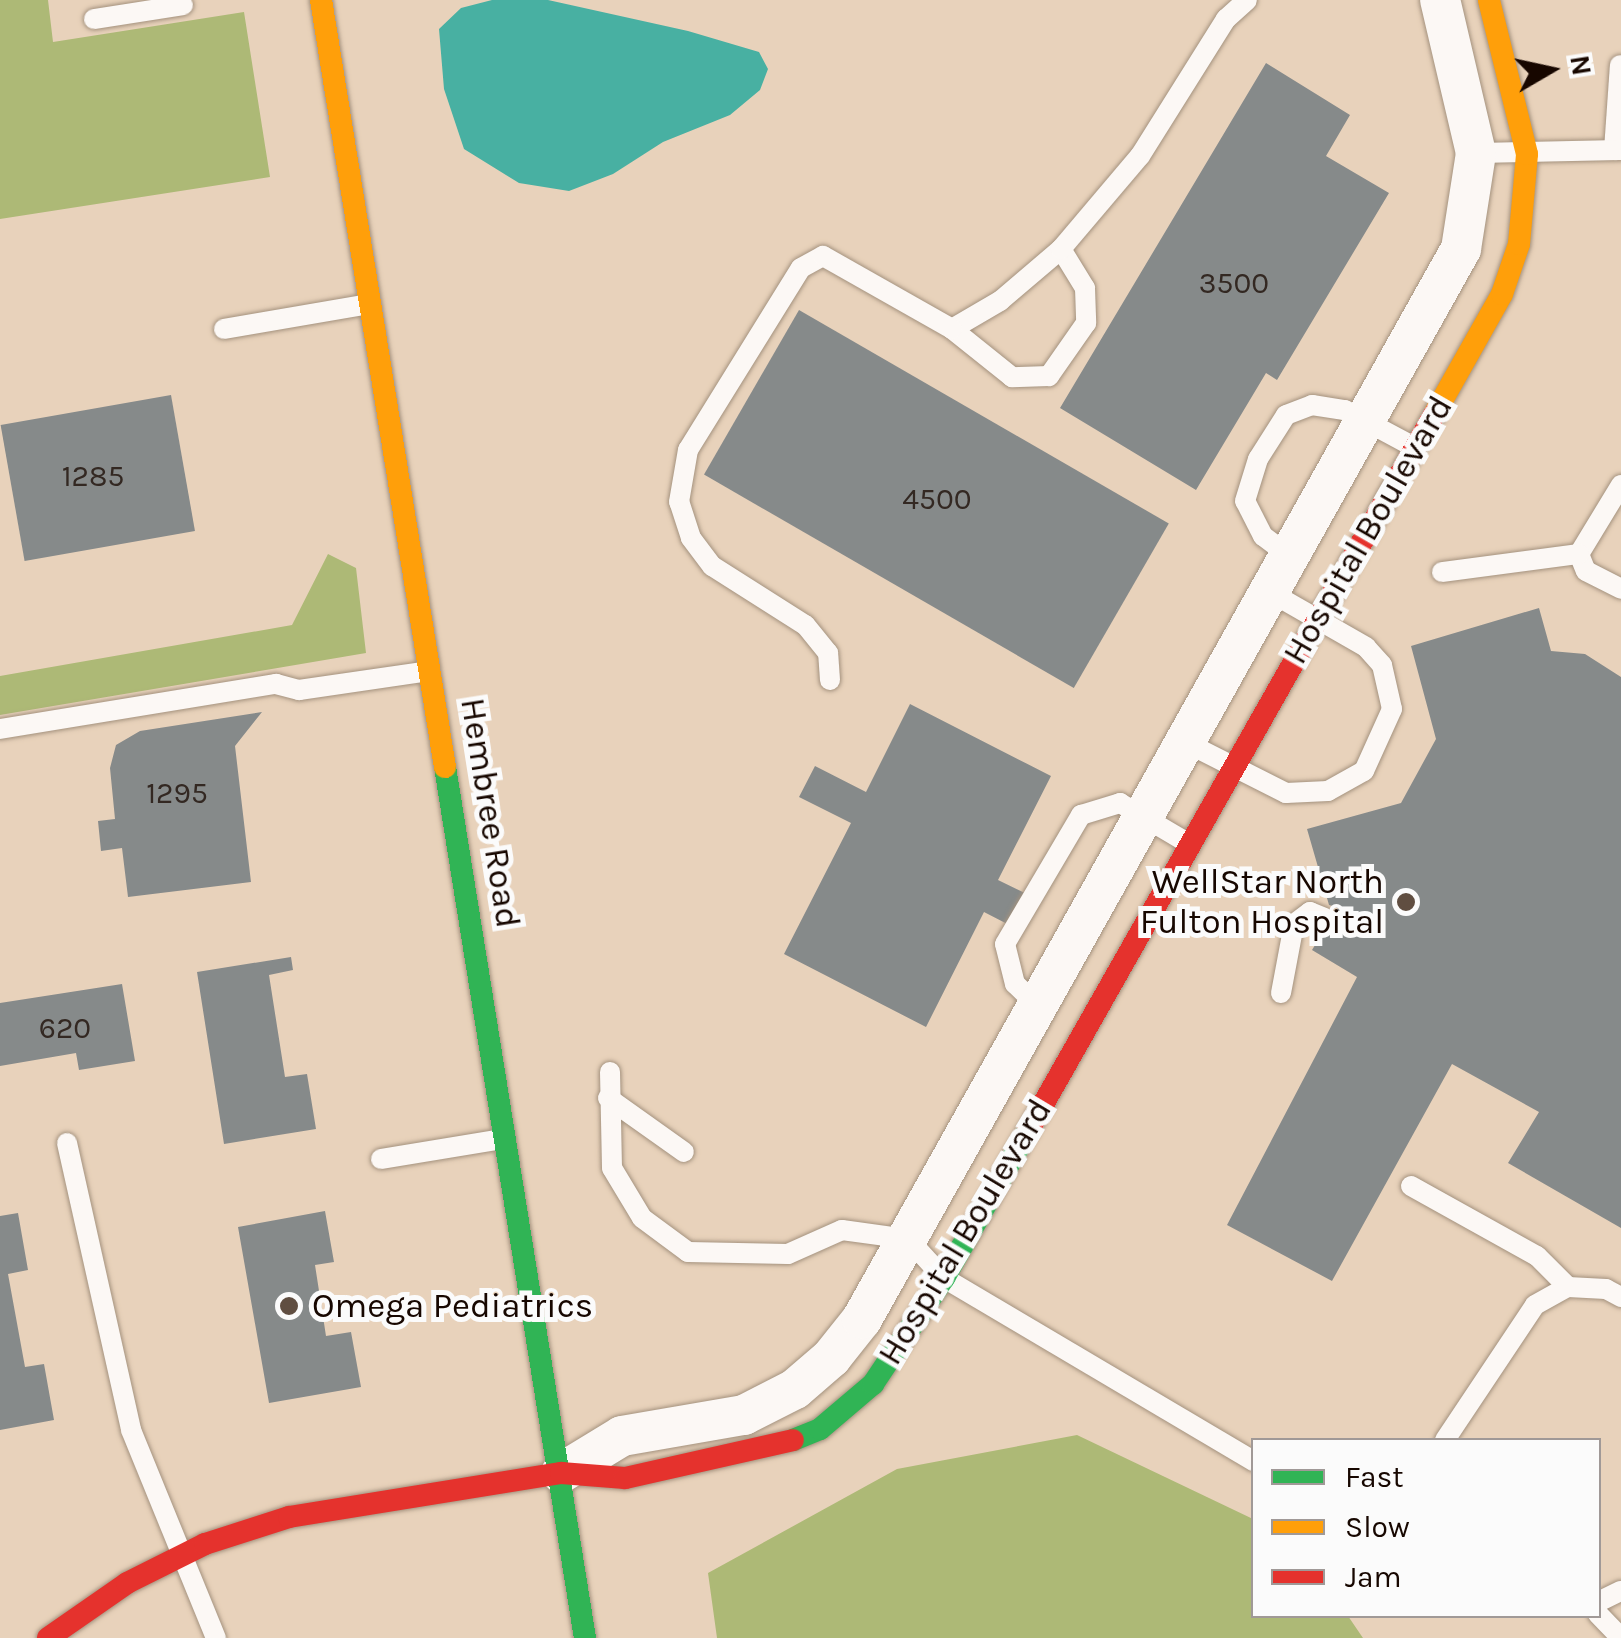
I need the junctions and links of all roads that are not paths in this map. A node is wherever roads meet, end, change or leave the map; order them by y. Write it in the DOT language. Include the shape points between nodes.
graph roads {
  1 [pos="320,0"];
  2 [pos="1247,0"];
  3 [pos="1440,0"];
  4 [pos="1489,0"];
  5 [pos="183,5"];
  6 [pos="94,19"];
  7 [pos="1620,66"];
  8 [pos="1617,150"];
  9 [pos="1476,152"];
  10 [pos="1527,154"];
  11 [pos="1062,249"];
  12 [pos="371,304"];
  13 [pos="224,329"];
  14 [pos="952,330"];
  15 [pos="1368,422"];
  16 [pos="1417,449"];
  17 [pos="1621,485"];
  18 [pos="1579,554"];
  19 [pos="1291,557"];
  20 [pos="1442,572"];
  21 [pos="1621,589"];
  22 [pos="1270,592"];
  23 [pos="1317,618"];
  24 [pos="431,670"];
  25 [pos="830,680"];
  26 [pos="0,728"];
  27 [pos="1185,742"];
  28 [pos="1232,766"];
  29 [pos="1144,815"];
  30 [pos="1189,843"];
  31 [pos="1325,918"];
  32 [pos="1282,993"];
  33 [pos="1038,1006"];
  34 [pos="1082,1032"];
  35 [pos="610,1072"];
  36 [pos="608,1098"];
  37 [pos="507,1138"];
  38 [pos="67,1142"];
  39 [pos="684,1152"];
  40 [pos="381,1160"];
  41 [pos="1411,1186"];
  42 [pos="908,1239"];
  43 [pos="944,1278"];
  44 [pos="1568,1287"];
  45 [pos="1621,1297"];
  46 [pos="1447,1438"];
  47 [pos="1251,1460"];
  48 [pos="561,1473"];
  49 [pos="182,1556"];
  50 [pos="1601,1617"];
  51 [pos="60,1635"];
  52 [pos="216,1638"];
  53 [pos="585,1638"];
  54 [pos="1621,1638"];
  1 -- 12 [label="street, Hembree Road"];
  2 -- 11 [label="lane" via="1226,18 1140,156"];
  3 -- 9 [label="street, Hospital Boulevard"];
  4 -- 10 [label="street, Hospital Boulevard" via="1518,96"];
  5 -- 6 [label="lane"];
  7 -- 8 [label="lane"];
  8 -- 10 [label="lane"];
  9 -- 10 [label="lane"];
  9 -- 15 [label="street, Hospital Boulevard" via="1461,249"];
  10 -- 16 [label="street, Hospital Boulevard" via="1525,212 1502,294"];
  11 -- 14 [label="lane" via="1000,301"];
  11 -- 14 [label="lane" via="1085,288 1086,323 1049,376 1012,377"];
  12 -- 13 [label="lane"];
  12 -- 24 [label="street, Hembree Road"];
  14 -- 25 [label="lane" via="823,256 801,268 688,450 679,502 690,538 712,566 805,625 828,653"];
  15 -- 16 [label="lane"];
  15 -- 19 [label="street, Hospital Boulevard"];
  15 -- 19 [label="lane" via="1312,405 1286,414 1258,459 1245,501 1263,536"];
  16 -- 23 [label="street, Hospital Boulevard"];
  17 -- 18 [label="lane"];
  18 -- 20 [label="lane"];
  18 -- 21 [label="lane" via="1586,571"];
  19 -- 22 [label="street, Hospital Boulevard"];
  22 -- 23 [label="lane"];
  22 -- 27 [label="street, Hospital Boulevard"];
  23 -- 28 [label="street, Hospital Boulevard"];
  23 -- 28 [label="lane" via="1366,647 1390,686 1387,729 1364,772 1306,795 1286,793"];
  24 -- 26 [label="lane" via="299,690 276,684"];
  24 -- 37 [label="street, Hembree Road"];
  27 -- 28 [label="lane"];
  27 -- 29 [label="street, Hospital Boulevard"];
  28 -- 30 [label="street, Hospital Boulevard"];
  29 -- 30 [label="lane"];
  29 -- 33 [label="street, Hospital Boulevard"];
  29 -- 33 [label="lane" via="1108,802 1081,816 1005,944 1015,984"];
  30 -- 34 [label="street, Hospital Boulevard"];
  31 -- 32 [label="lane" via="1310,912 1294,924"];
  33 -- 34 [label="street"];
  33 -- 42 [label="street, Hospital Boulevard"];
  34 -- 43 [label="street, Hospital Boulevard"];
  35 -- 36 [label="lane"];
  36 -- 39 [label="lane"];
  36 -- 42 [label="lane" via="612,1168 642,1218 688,1252 788,1254 842,1230"];
  37 -- 40 [label="lane"];
  37 -- 48 [label="street, Hembree Road"];
  38 -- 49 [label="lane" via="131,1430"];
  41 -- 44 [label="lane" via="1537,1256"];
  42 -- 43 [label="lane"];
  42 -- 48 [label="street, Hospital Boulevard" via="862,1319 795,1389 744,1416 622,1436"];
  43 -- 47 [label="lane"];
  43 -- 48 [label="street, Hospital Boulevard" via="873,1384 820,1429 765,1451 625,1478"];
  44 -- 45 [label="lane" via="1606,1289"];
  44 -- 46 [label="lane" via="1535,1305"];
  48 -- 49 [label="street" via="289,1516"];
  48 -- 53 [label="street, Hembree Road"];
  49 -- 51 [label="street" via="127,1583"];
  49 -- 52 [label="lane"];
  50 -- 54 [label="lane"];
}
